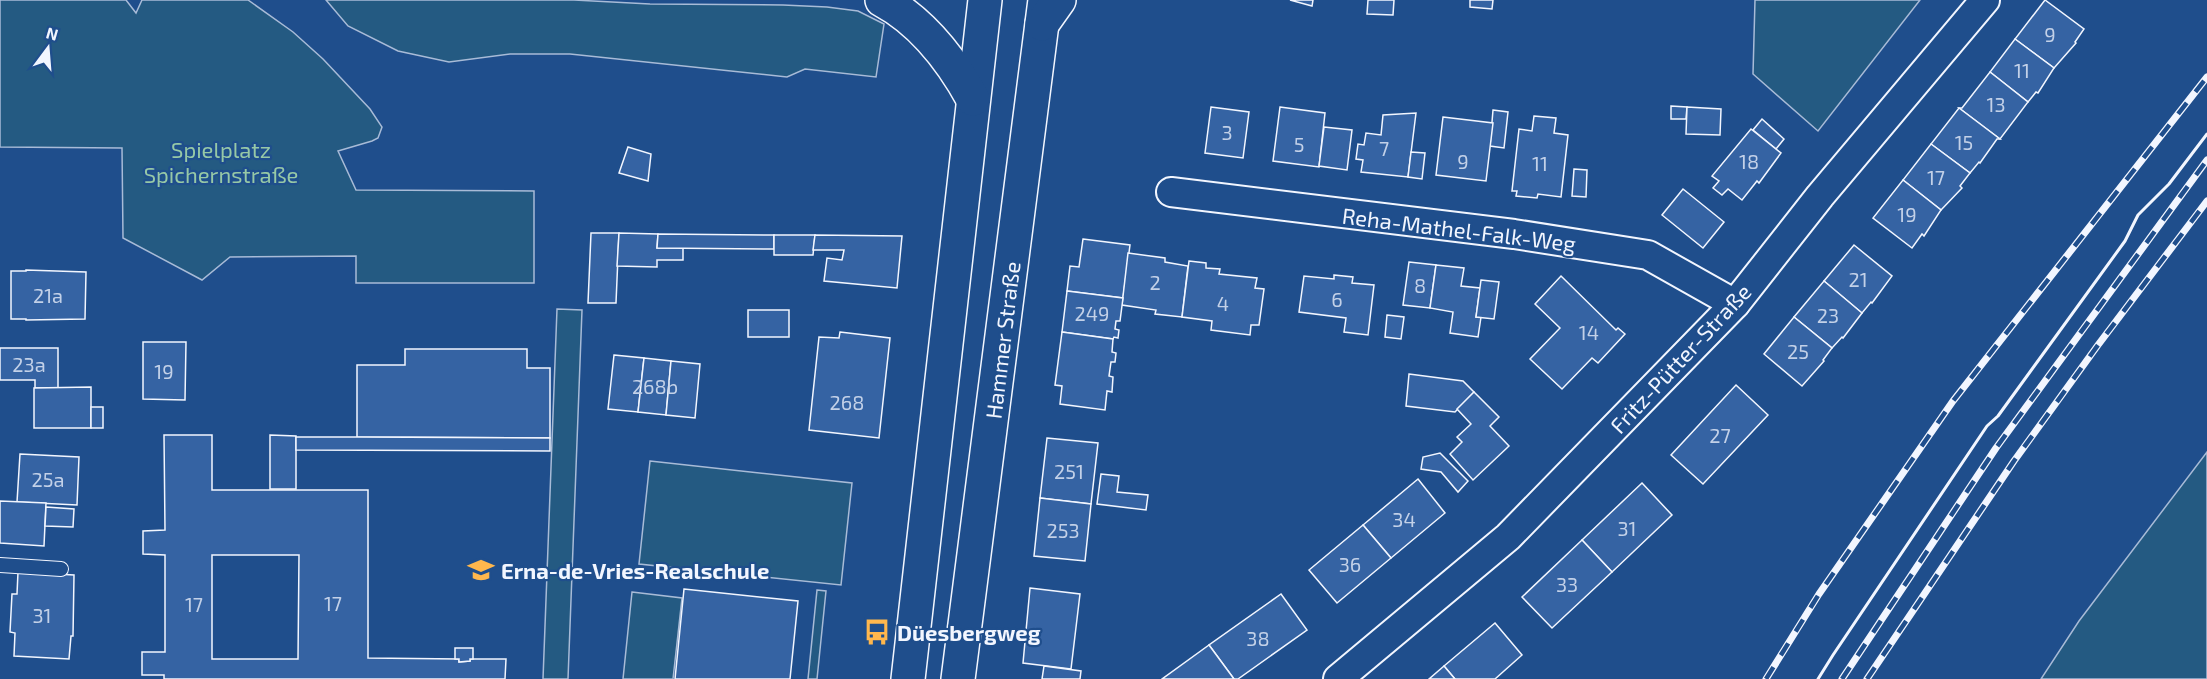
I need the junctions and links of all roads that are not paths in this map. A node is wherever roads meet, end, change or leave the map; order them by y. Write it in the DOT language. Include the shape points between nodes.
graph roads {
  1 [pos="882,0"];
  2 [pos="985,0"];
  3 [pos="1984,0"];
  4 [pos="1048,8"];
  5 [pos="973,99"];
  6 [pos="1171,192"];
  7 [pos="1735,303"];
  8 [pos="0,565"];
  9 [pos="61,569"];
  10 [pos="908,679"];
  11 [pos="958,679"];
  12 [pos="1338,679"];
  1 -- 5 [label="main road" via="907,15 933,42"];
  2 -- 5 [label="main road"];
  3 -- 7 [label="street, Fritz-Pütter-Straße"];
  4 -- 11 [label="main road, Hammer Straße"];
  5 -- 10 [label="main road"];
  6 -- 7 [label="street, Reha-Mathel-Falk-Weg" via="1514,234 1648,255"];
  7 -- 12 [label="street, Fritz-Pütter-Straße" via="1508,537"];
  8 -- 9 [label="lane"];
}
